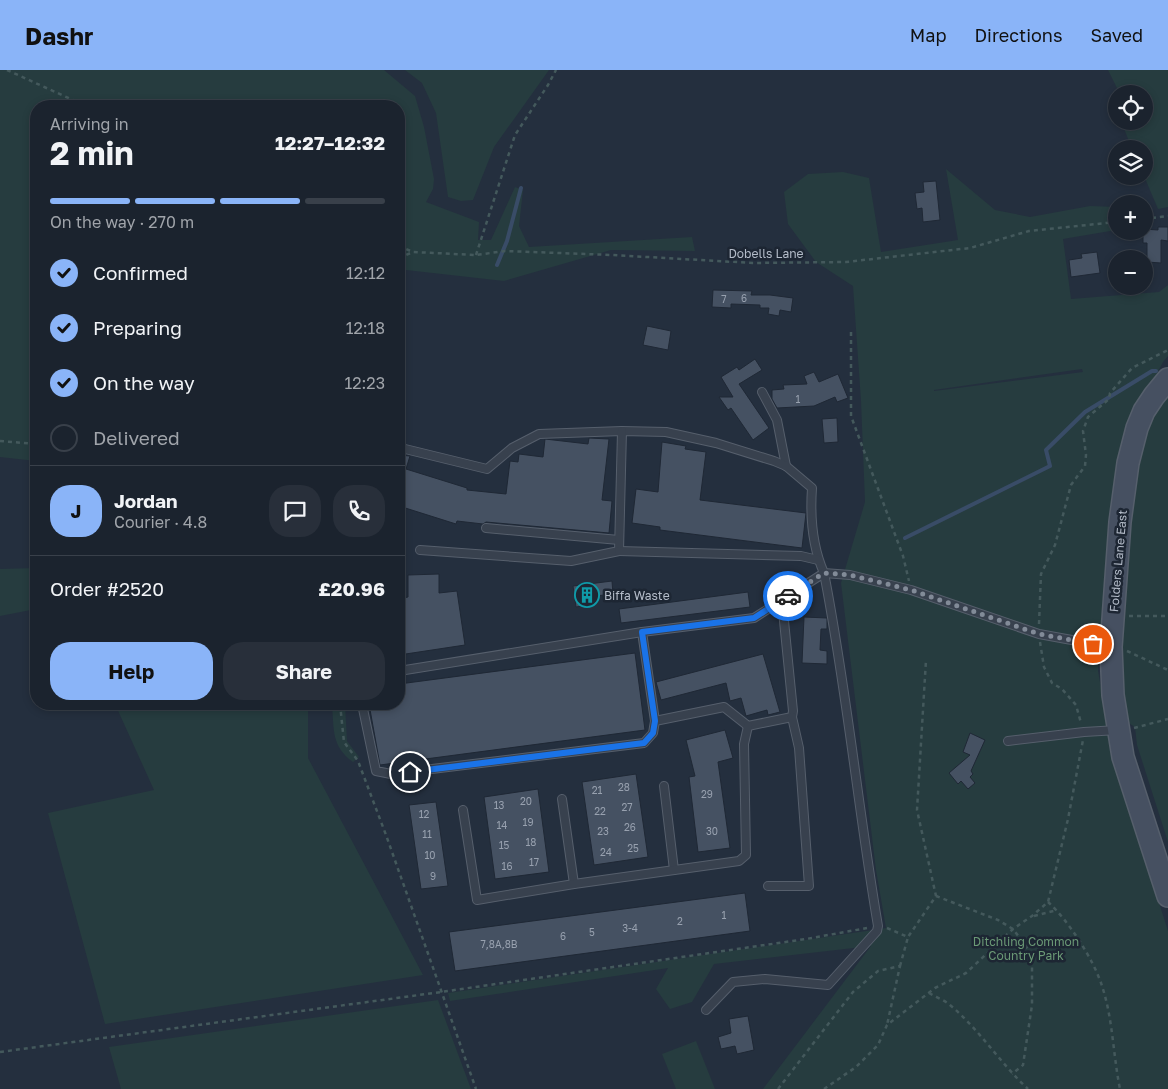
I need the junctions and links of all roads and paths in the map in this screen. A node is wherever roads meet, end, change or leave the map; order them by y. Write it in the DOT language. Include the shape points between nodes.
graph roads {
  1 [pos="7,70"];
  2 [pos="556,70"];
  3 [pos="73,100"];
  4 [pos="1168,216"];
  5 [pos="1153,218"];
  6 [pos="1108,223"];
  7 [pos="405,249"];
  8 [pos="413,252"];
  9 [pos="405,255"];
  10 [pos="476,255"];
  11 [pos="851,332"];
  12 [pos="1168,350"];
  13 [pos="1168,379"];
  14 [pos="762,392"];
  15 [pos="622,431"];
  16 [pos="0,441"];
  17 [pos="30,444"];
  18 [pos="405,449"];
  19 [pos="786,466"];
  20 [pos="486,528"];
  21 [pos="619,540"];
  22 [pos="420,550"];
  23 [pos="619,551"];
  24 [pos="818,560"];
  25 [pos="824,573"];
  26 [pos="911,590"];
  27 [pos="782,601"];
  28 [pos="1113,616"];
  29 [pos="1168,616"];
  30 [pos="642,632"];
  31 [pos="1039,634"];
  32 [pos="1111,647"];
  33 [pos="926,660"];
  34 [pos="405,670"];
  35 [pos="1168,670"];
  36 [pos="341,710"];
  37 [pos="363,710"];
  38 [pos="792,717"];
  39 [pos="1168,719"];
  40 [pos="655,721"];
  41 [pos="748,726"];
  42 [pos="1118,730"];
  43 [pos="1084,732"];
  44 [pos="1008,741"];
  45 [pos="664,786"];
  46 [pos="562,799"];
  47 [pos="463,810"];
  48 [pos="674,870"];
  49 [pos="574,884"];
  50 [pos="768,886"];
  51 [pos="936,896"];
  52 [pos="1168,896"];
  53 [pos="1048,902"];
  54 [pos="1057,910"];
  55 [pos="1032,916"];
  56 [pos="878,926"];
  57 [pos="1014,929"];
  58 [pos="908,937"];
  59 [pos="900,966"];
  60 [pos="441,992"];
  61 [pos="929,993"];
  62 [pos="706,1010"];
  63 [pos="887,1025"];
  64 [pos="0,1052"];
  65 [pos="1012,1074"];
  66 [pos="476,1089"];
  67 [pos="778,1089"];
  68 [pos="824,1089"];
  69 [pos="1028,1089"];
  70 [pos="1120,1089"];
  1 -- 3 [label="path"];
  2 -- 10 [label="path" via="515,135"];
  4 -- 5 [label="path"];
  6 -- 10 [label="path, Dobells Lane" via="1029,231 970,248 846,262 753,263 503,251"];
  7 -- 8 [label="path"];
  8 -- 9 [label="path"];
  8 -- 10 [label="path, Dobells Lane"];
  11 -- 26 [label="path" via="851,416 903,556"];
  12 -- 31 [label="path" via="1132,368 1109,399 1088,417 1083,431 1085,466 1071,485 1055,545 1041,574"];
  13 -- 28 [label="street, Folders Lane East" via="1144,411 1130,454 1120,522"];
  14 -- 19 [label="lane" via="777,420"];
  15 -- 18 [label="lane" via="539,434 512,448 487,469"];
  15 -- 19 [label="lane" via="666,432 716,443"];
  15 -- 21 [label="lane"];
  16 -- 17 [label="path"];
  19 -- 24 [label="lane" via="812,488 810,516"];
  20 -- 21 [label="lane"];
  21 -- 23 [label="lane"];
  22 -- 23 [label="lane" via="571,560"];
  23 -- 24 [label="lane" via="801,556"];
  24 -- 25 [label="lane"];
  25 -- 26 [label="lane" via="850,575"];
  25 -- 27 [label="lane"];
  25 -- 56 [label="lane"];
  26 -- 31 [label="lane"];
  27 -- 30 [label="lane" via="754,618"];
  27 -- 38 [label="lane"];
  28 -- 29 [label="path"];
  28 -- 32 [label="street, Folders Lane East"];
  30 -- 34 [label="lane"];
  30 -- 40 [label="lane"];
  31 -- 32 [label="lane"];
  31 -- 43 [label="path" via="1044,667 1052,683 1076,705"];
  32 -- 35 [label="path" via="1133,653"];
  32 -- 42 [label="street, Folders Lane East" via="1112,696"];
  33 -- 51 [label="path" via="917,810"];
  36 -- 60 [label="path" via="344,742 358,761"];
  37 -- 40 [label="lane" via="376,771 390,774 644,743 653,733"];
  38 -- 41 [label="lane"];
  38 -- 50 [label="lane" via="800,748 809,886"];
  39 -- 42 [label="path"];
  40 -- 41 [label="lane" via="724,707"];
  41 -- 48 [label="lane" via="744,744 746,855 739,860"];
  42 -- 43 [label="lane"];
  42 -- 52 [label="street, Folders Lane East" via="1132,788"];
  43 -- 44 [label="lane"];
  43 -- 53 [label="path" via="1083,749"];
  45 -- 48 [label="lane"];
  46 -- 49 [label="lane"];
  47 -- 49 [label="lane" via="477,900"];
  48 -- 49 [label="lane"];
  51 -- 57 [label="path"];
  51 -- 58 [label="path"];
  53 -- 54 [label="path"];
  53 -- 55 [label="path"];
  54 -- 55 [label="path"];
  54 -- 70 [label="path" via="1082,946 1102,985"];
  55 -- 57 [label="path"];
  56 -- 58 [label="path"];
  56 -- 60 [label="path"];
  56 -- 62 [label="lane" via="828,985 765,979 733,982"];
  57 -- 61 [label="path" via="966,974"];
  57 -- 65 [label="path" via="1032,961 1032,1005 1023,1065"];
  58 -- 59 [label="path"];
  59 -- 63 [label="path"];
  59 -- 67 [label="path" via="878,971 853,992"];
  60 -- 64 [label="path"];
  60 -- 66 [label="path"];
  61 -- 63 [label="path"];
  61 -- 65 [label="path" via="967,1021"];
  63 -- 68 [label="path" via="878,1045 856,1067"];
  65 -- 69 [label="path"];
}
